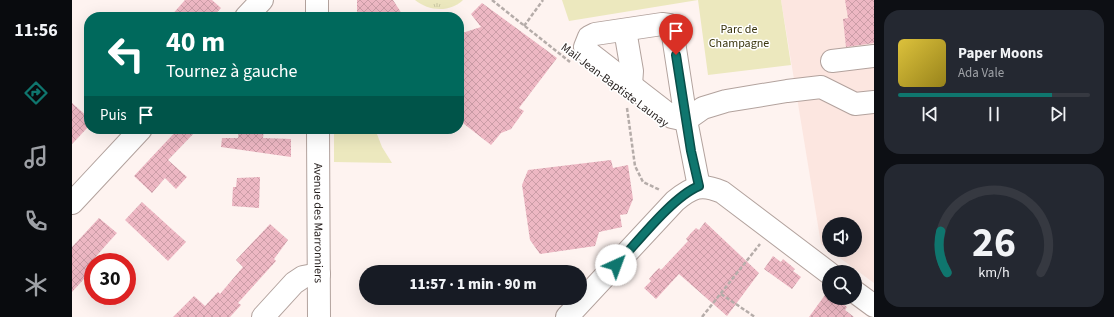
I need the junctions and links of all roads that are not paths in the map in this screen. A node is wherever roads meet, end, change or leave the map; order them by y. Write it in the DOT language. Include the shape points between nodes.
graph roads {
  1 [pos="262,0"];
  2 [pos="317,0"];
  3 [pos="251,12"];
  4 [pos="317,12"];
  5 [pos="625,30"];
  6 [pos="874,56"];
  7 [pos="832,61"];
  8 [pos="627,98"];
  9 [pos="874,102"];
  10 [pos="686,120"];
  11 [pos="137,134"];
  12 [pos="318,134"];
  13 [pos="699,186"];
  14 [pos="72,203"];
  15 [pos="822,268"];
  16 [pos="319,274"];
  17 [pos="862,297"];
  18 [pos="874,306"];
  19 [pos="263,317"];
  20 [pos="319,317"];
  21 [pos="567,317"];
  1 -- 3 [label="street"];
  2 -- 4 [label="street"];
  5 -- 8 [label="street" via="632,71"];
  5 -- 8 [label="street" via="595,34 585,42 585,47"];
  5 -- 10 [label="street" via="662,24 669,25 672,29"];
  6 -- 7 [label="street"];
  8 -- 10 [label="street" via="672,117"];
  9 -- 10 [label="street" via="855,104 821,87 726,101 703,108"];
  10 -- 13 [label="street"];
  11 -- 14 [label="street"];
  12 -- 16 [label="street, Avenue des Marronniers"];
  13 -- 15 [label="street" via="711,187 722,192"];
  13 -- 21 [label="street" via="670,197"];
  16 -- 19 [label="street" via="303,277 294,283"];
  16 -- 20 [label="street, Avenue des Marronniers"];
  17 -- 18 [label="street"];
}
